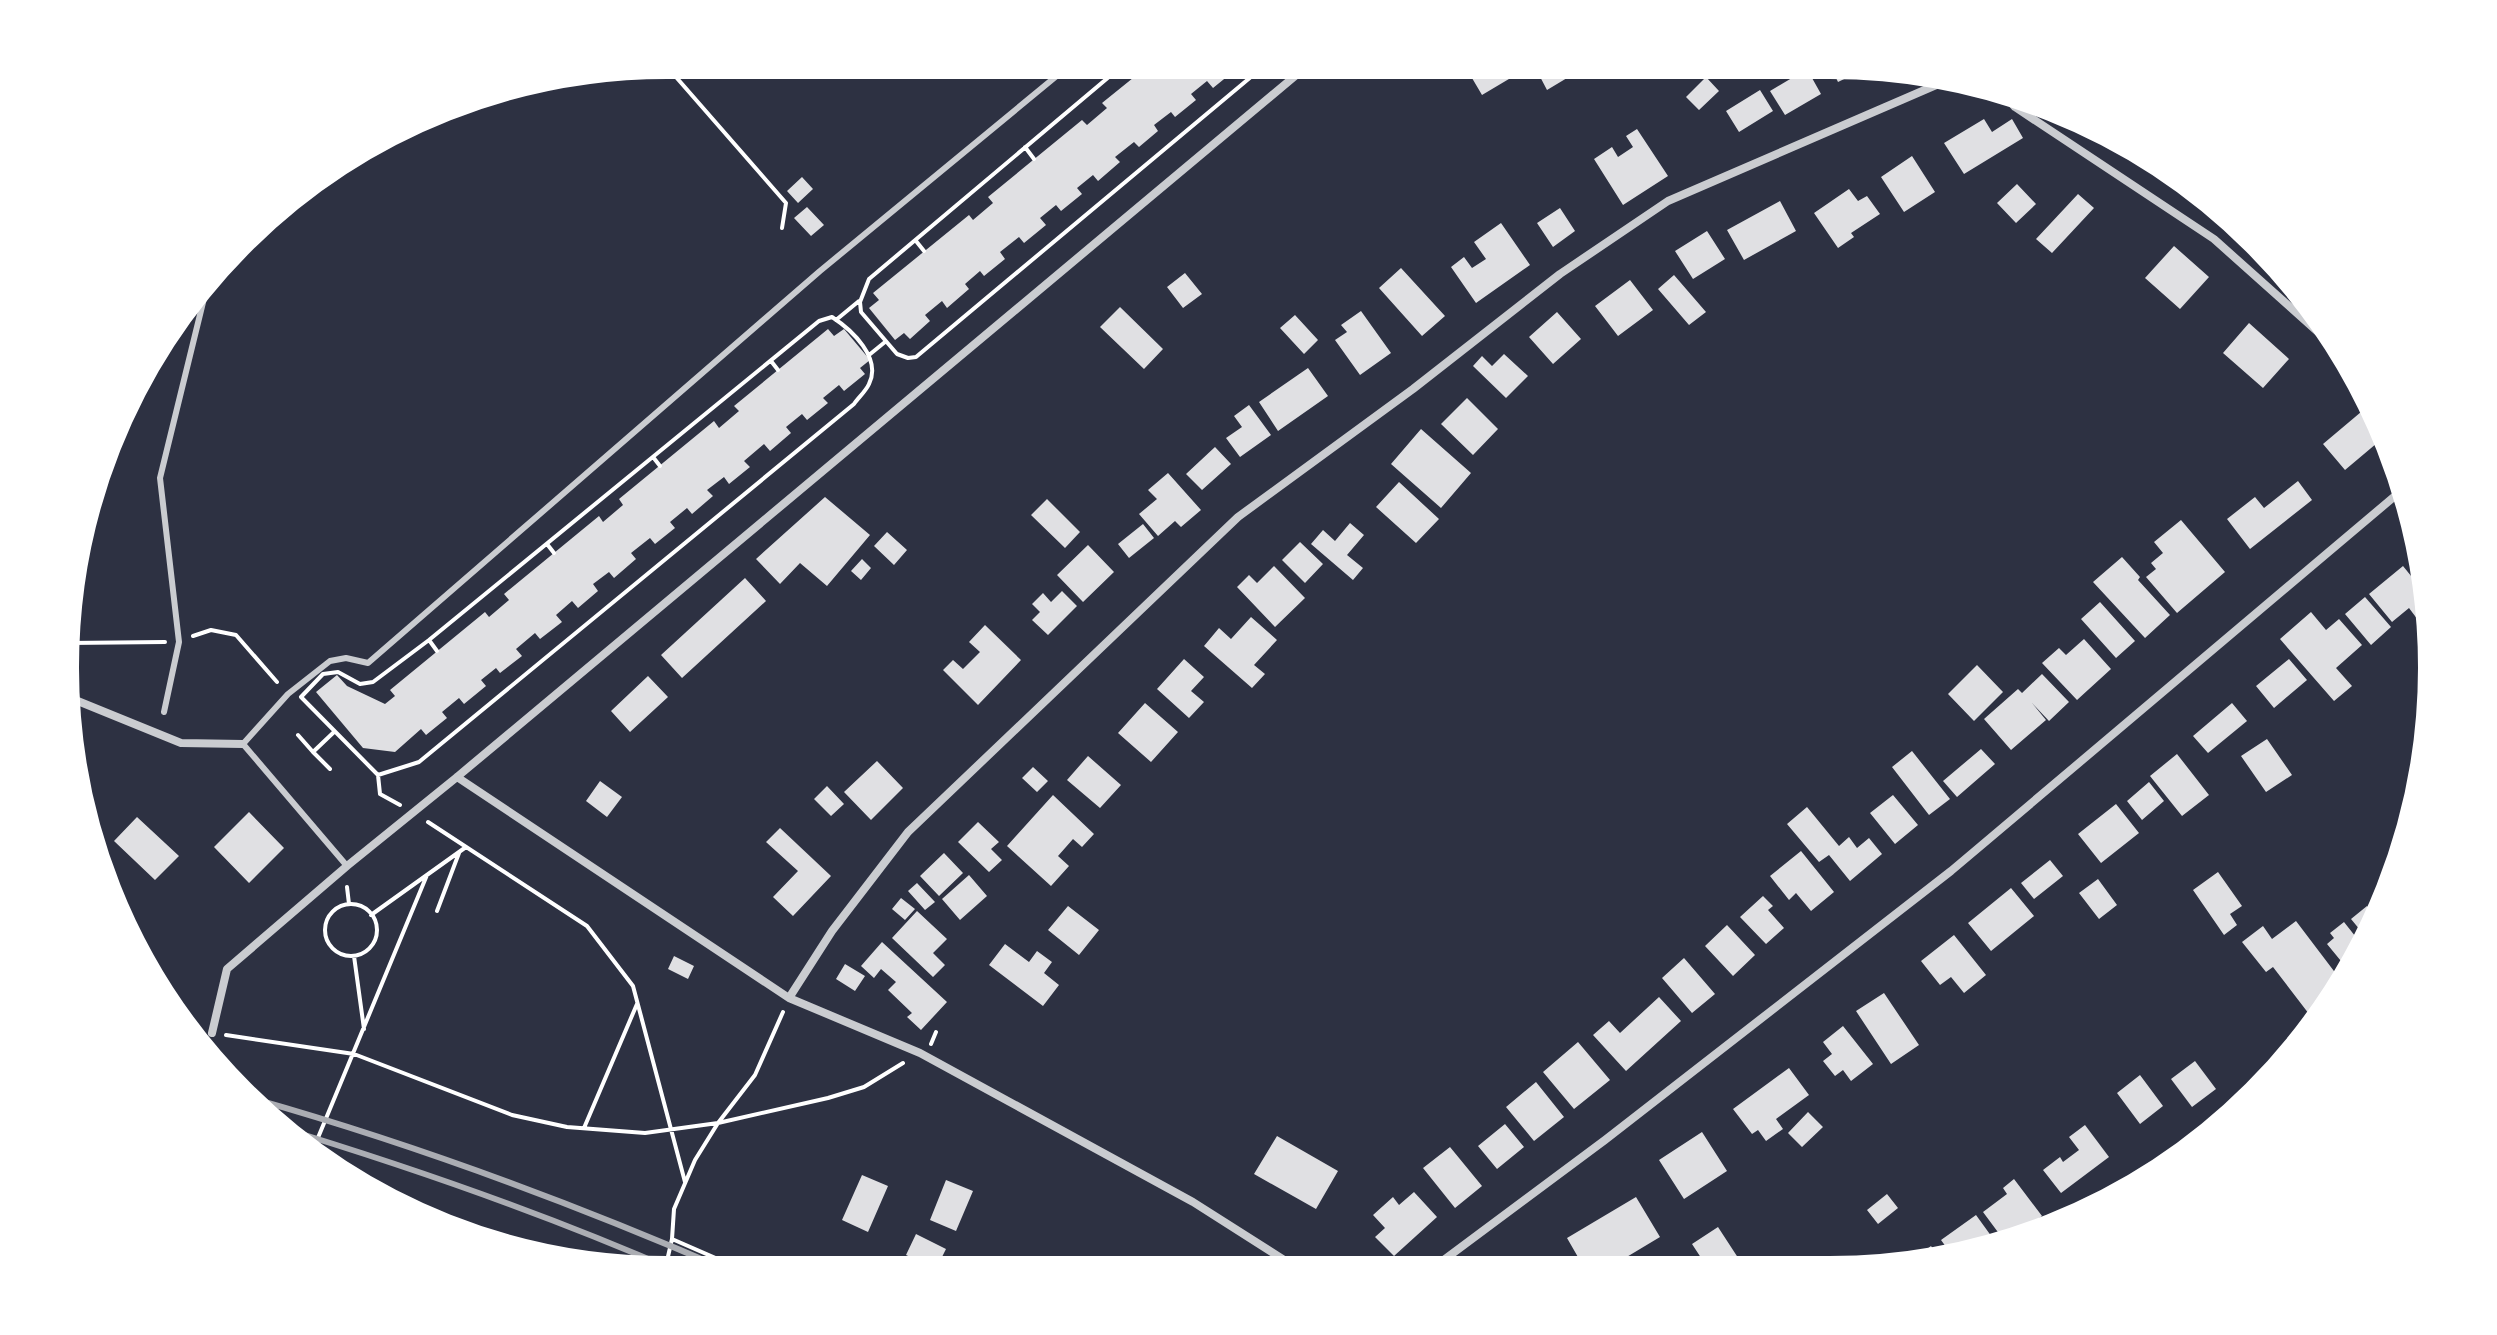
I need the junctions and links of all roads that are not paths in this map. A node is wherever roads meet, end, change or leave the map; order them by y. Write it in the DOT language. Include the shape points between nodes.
graph roads {
  1 [pos="1059,74"];
  2 [pos="1297,74"];
  3 [pos="1939,84"];
  4 [pos="2011,102"];
  5 [pos="204,297"];
  6 [pos="2320,334"];
  7 [pos="2397,494"];
  8 [pos="75,700"];
  9 [pos="164,712"];
  10 [pos="243,744"];
  11 [pos="457,777"];
  12 [pos="347,866"];
  13 [pos="789,998"];
  14 [pos="212,1033"];
  15 [pos="1286,1261"];
  16 [pos="1442,1261"];
  1 -- 10 [label="lane" via="808,281 368,663 330,661 288,694"];
  2 -- 11 [label="street"];
  3 -- 13 [label="street" via="1668,201 1560,274 1238,517 908,832 832,931"];
  4 -- 6 [label="street" via="2214,239"];
  5 -- 9 [label="lane" via="160,478 179,642"];
  7 -- 16 [label="street" via="1951,871"];
  8 -- 10 [label="street" via="181,743"];
  10 -- 12 [label="lane"];
  11 -- 12 [label="street"];
  11 -- 13 [label="street"];
  12 -- 14 [label="street" via="227,969"];
  13 -- 15 [label="street" via="920,1053 1193,1202"];
}
